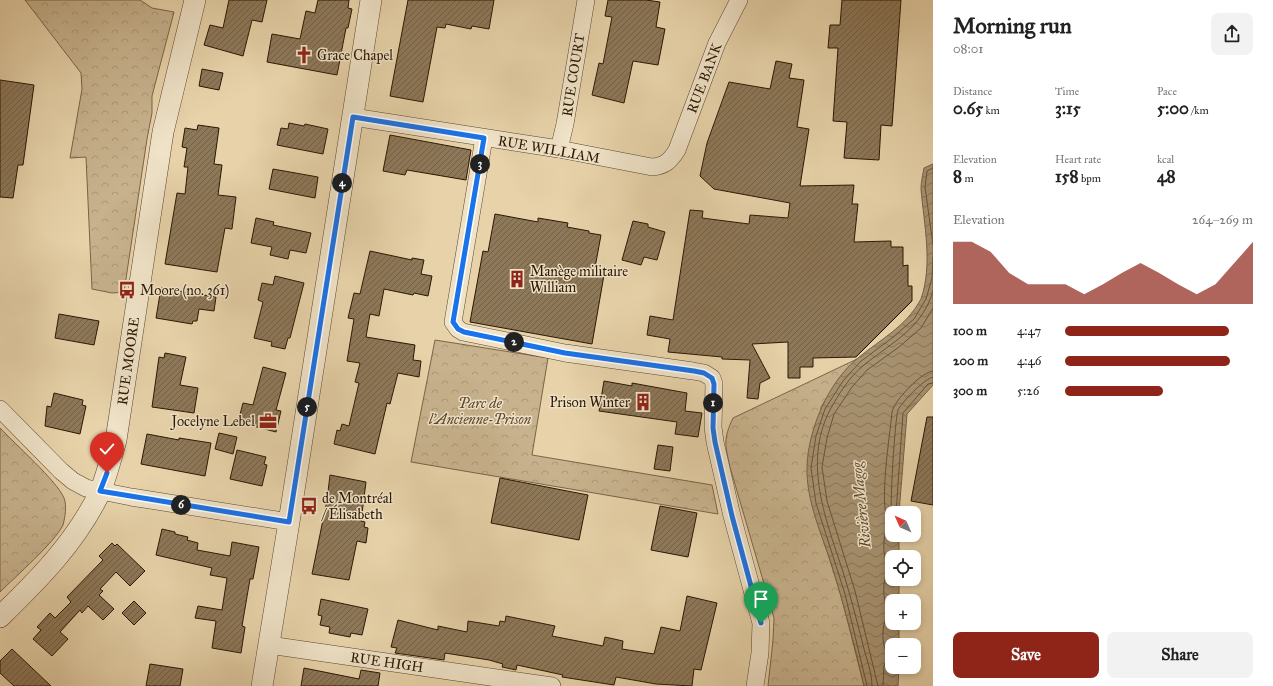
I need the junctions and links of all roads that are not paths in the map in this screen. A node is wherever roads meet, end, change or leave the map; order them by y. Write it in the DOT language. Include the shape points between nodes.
graph roads {
  1 [pos="195,0"];
  2 [pos="371,0"];
  3 [pos="586,0"];
  4 [pos="739,0"];
  5 [pos="353,117"];
  6 [pos="484,138"];
  7 [pos="559,150"];
  8 [pos="672,158"];
  9 [pos="0,409"];
  10 [pos="100,491"];
  11 [pos="289,522"];
  12 [pos="2,614"];
  13 [pos="269,645"];
  14 [pos="262,686"];
  15 [pos="552,686"];
  16 [pos="755,686"];
  1 -- 10 [label="street, RUE MOORE" via="163,132 116,440"];
  2 -- 5 [label="street"];
  3 -- 7 [label="street, RUE COURT"];
  4 -- 8 [label="street, RUE BANK" via="717,43"];
  5 -- 6 [label="street, RUE WILLIAM"];
  5 -- 11 [label="street"];
  6 -- 7 [label="street, RUE WILLIAM"];
  6 -- 16 [label="street" via="453,322 458,329 565,353 704,373 712,378 715,442 761,623"];
  7 -- 8 [label="street, RUE WILLIAM" via="652,167 667,163"];
  9 -- 10 [label="street" via="73,481 86,488"];
  10 -- 11 [label="street"];
  10 -- 12 [label="street, RUE MOORE" via="88,515 59,558"];
  11 -- 13 [label="street"];
  13 -- 14 [label="street"];
  13 -- 15 [label="street, RUE HIGH"];
}
